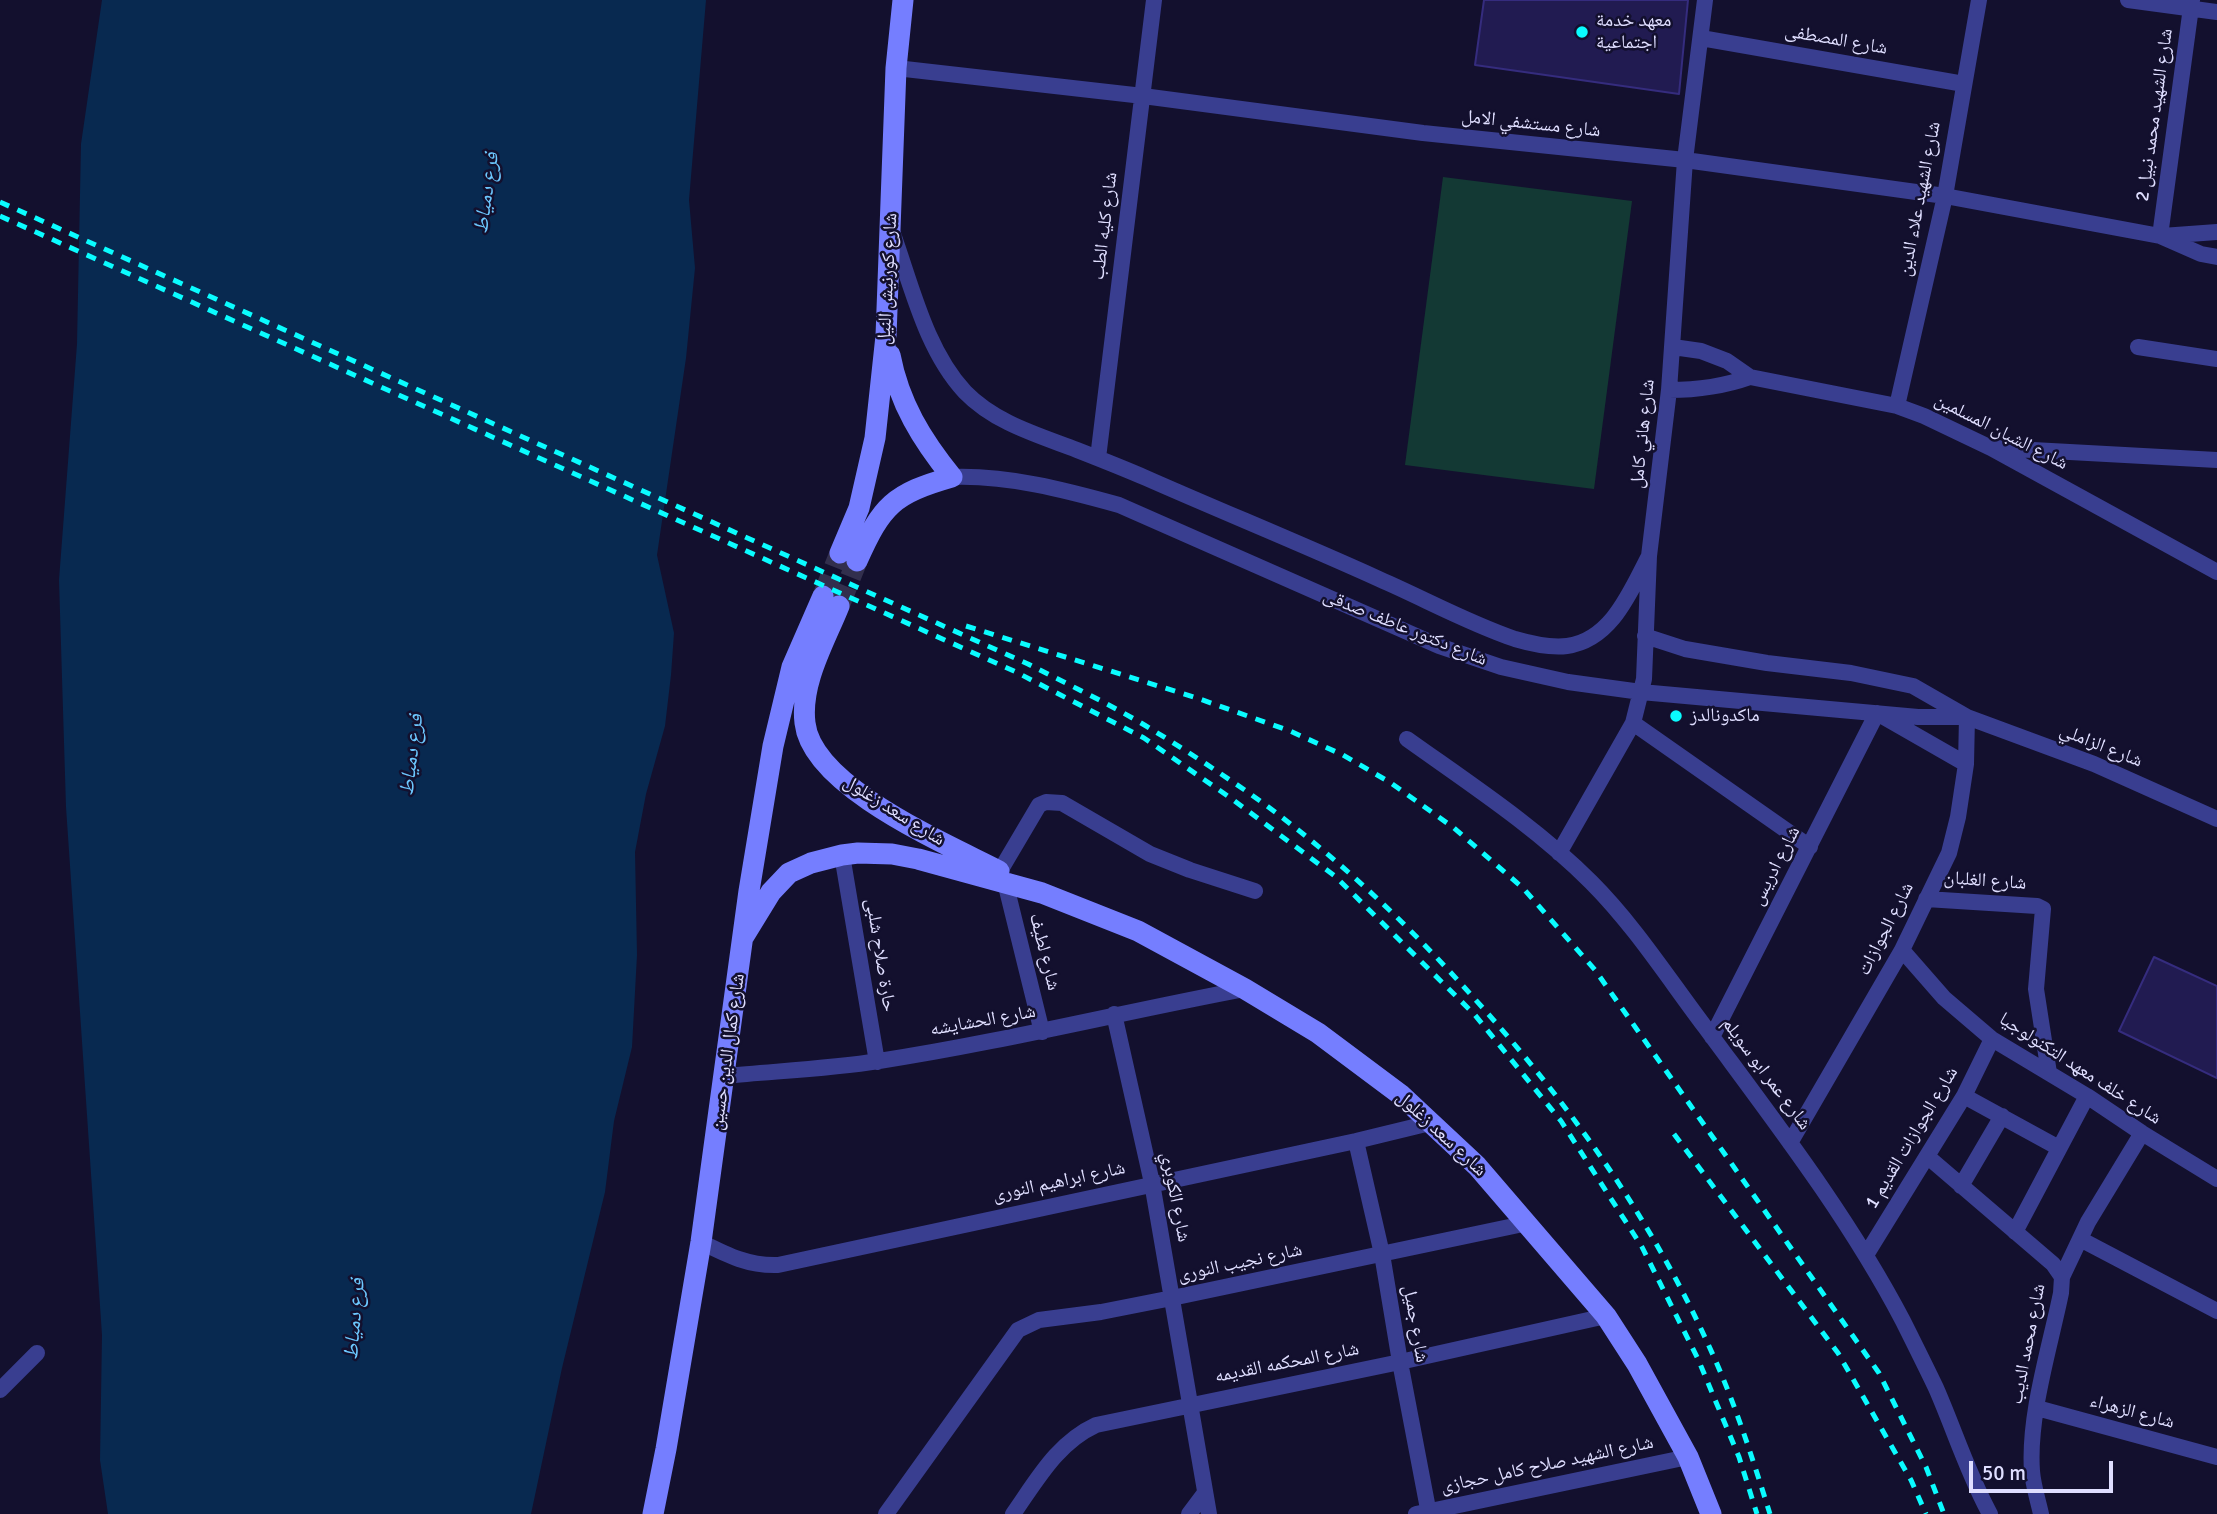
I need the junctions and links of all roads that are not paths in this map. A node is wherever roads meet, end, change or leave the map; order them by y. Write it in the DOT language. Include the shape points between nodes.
graph roads {
  1 [pos="903,0"];
  2 [pos="1154,0"];
  3 [pos="1705,0"];
  4 [pos="1979,0"];
  5 [pos="2128,0"];
  6 [pos="2191,4"];
  7 [pos="2217,12"];
  8 [pos="1701,38"];
  9 [pos="896,68"];
  10 [pos="1964,84"];
  11 [pos="1143,96"];
  12 [pos="1685,160"];
  13 [pos="1945,196"];
  14 [pos="891,227"];
  15 [pos="2217,232"];
  16 [pos="2160,236"];
  17 [pos="2217,257"];
  18 [pos="886,336"];
  19 [pos="1673,347"];
  20 [pos="2138,347"];
  21 [pos="2217,359"];
  22 [pos="1750,377"];
  23 [pos="1669,390"];
  24 [pos="1897,406"];
  25 [pos="1992,448"];
  26 [pos="1098,458"];
  27 [pos="2217,460"];
  28 [pos="952,477"];
  29 [pos="1650,555"];
  30 [pos="848,557"];
  31 [pos="2217,572"];
  32 [pos="831,601"];
  33 [pos="1645,636"];
  34 [pos="1519,640"];
  35 [pos="1501,667"];
  36 [pos="1641,692"];
  37 [pos="1877,713"];
  38 [pos="1968,717"];
  39 [pos="1633,723"];
  40 [pos="1407,739"];
  41 [pos="1966,764"];
  42 [pos="2217,819"];
  43 [pos="1810,847"];
  44 [pos="1559,852"];
  45 [pos="842,855"];
  46 [pos="1002,876"];
  47 [pos="1255,891"];
  48 [pos="1926,899"];
  49 [pos="744,936"];
  50 [pos="1902,950"];
  51 [pos="1245,989"];
  52 [pos="1114,1014"];
  53 [pos="1042,1032"];
  54 [pos="1712,1037"];
  55 [pos="1992,1040"];
  56 [pos="877,1062"];
  57 [pos="2049,1073"];
  58 [pos="725,1076"];
  59 [pos="1964,1096"];
  60 [pos="2087,1096"];
  61 [pos="2002,1116"];
  62 [pos="1430,1123"];
  63 [pos="2142,1133"];
  64 [pos="1356,1141"];
  65 [pos="1790,1143"];
  66 [pos="2059,1148"];
  67 [pos="1928,1157"];
  68 [pos="2217,1180"];
  69 [pos="1152,1183"];
  70 [pos="1961,1186"];
  71 [pos="1528,1223"];
  72 [pos="2015,1232"];
  73 [pos="2080,1239"];
  74 [pos="701,1242"];
  75 [pos="1382,1254"];
  76 [pos="1866,1255"];
  77 [pos="2062,1277"];
  78 [pos="1172,1298"];
  79 [pos="2217,1311"];
  80 [pos="1606,1316"];
  81 [pos="37,1353"];
  82 [pos="1400,1362"];
  83 [pos="0,1390"];
  84 [pos="1189,1404"];
  85 [pos="2037,1408"];
  86 [pos="1688,1457"];
  87 [pos="2217,1457"];
  88 [pos="1204,1494"];
  89 [pos="1425,1513"];
  90 [pos="653,1514"];
  91 [pos="886,1514"];
  92 [pos="1013,1514"];
  93 [pos="1189,1514"];
  94 [pos="1209,1514"];
  95 [pos="1711,1514"];
  96 [pos="1990,1514"];
  97 [pos="2041,1514"];
  1 -- 9 [label="main road, شارع كورنيش النيل"];
  2 -- 11 [label="street, شارع كليه الطب"];
  3 -- 8 [label="street, شارع هاني كامل"];
  4 -- 10 [label="street, شارع الشهيد علاء الدين"];
  5 -- 6 [label="street"];
  6 -- 7 [label="street"];
  6 -- 16 [label="street, شارع الشهيد محمد نبيل 2"];
  8 -- 10 [label="street, شارع المصطفى"];
  8 -- 12 [label="street, شارع هاني كامل"];
  9 -- 11 [label="street, شارع مستشفي الامل"];
  9 -- 14 [label="main road, شارع كورنيش النيل"];
  10 -- 13 [label="street, شارع الشهيد علاء الدين"];
  11 -- 12 [label="street, شارع مستشفي الامل" via="1423,133"];
  11 -- 26 [label="street, شارع كليه الطب"];
  12 -- 13 [label="street, شارع مستشفي الامل"];
  12 -- 19 [label="street, شارع هاني كامل"];
  13 -- 16 [label="street, شارع مستشفي الامل"];
  13 -- 24 [label="street, شارع الشهيد علاء الدين"];
  14 -- 18 [label="main road, شارع كورنيش النيل"];
  14 -- 26 [label="street, شارع دكتور عاطف صدقى" via="934,346 966,393 1012,425"];
  15 -- 16 [label="street, شارع مستشفي الامل"];
  16 -- 17 [label="street, شارع مستشفي الامل"];
  18 -- 28 [label="main road" via="893,375 907,412"];
  18 -- 30 [label="main road, شارع كورنيش النيل" via="875,438"];
  19 -- 22 [label="street, شارع الشبان المسلمين" via="1727,361"];
  19 -- 23 [label="street, شارع هاني كامل"];
  20 -- 21 [label="street"];
  22 -- 23 [label="street, شارع الشبان المسلمين" via="1725,386"];
  22 -- 24 [label="street, شارع الشبان المسلمين"];
  23 -- 29 [label="street, شارع هاني كامل"];
  24 -- 25 [label="street, شارع الشبان المسلمين"];
  25 -- 27 [label="street"];
  25 -- 31 [label="street, شارع الشبان المسلمين"];
  26 -- 34 [label="street, شارع دكتور عاطف صدقى" via="1465,621"];
  28 -- 30 [label="main road, شارع دكتور عاطف صدقى" via="915,488 894,501"];
  28 -- 35 [label="street, شارع دكتور عاطف صدقى" via="1029,484 1119,505 1439,646"];
  29 -- 33 [label="street, شارع هاني كامل"];
  29 -- 34 [label="street, شارع دكتور عاطف صدقى" via="1623,603 1593,636 1568,646"];
  32 -- 46 [label="main road, شارع سعد زغلول" via="810,680 805,723 822,760 868,799"];
  32 -- 49 [label="main road, شارع كمال الدين حسين" via="792,667 782,703"];
  33 -- 36 [label="street, شارع هاني كامل"];
  33 -- 38 [label="street" via="1685,649 1913,686"];
  34 -- 35 [label="street"];
  35 -- 36 [label="street, شارع دكتور عاطف صدقى"];
  36 -- 37 [label="street, شارع دكتور عاطف صدقى"];
  36 -- 39 [label="street, شارع هاني كامل"];
  37 -- 38 [label="street, شارع دكتور عاطف صدقى"];
  37 -- 41 [label="street"];
  37 -- 43 [label="street, شارع ادريس"];
  38 -- 41 [label="street, شارع الجوازات"];
  38 -- 42 [label="street, شارع الزاملي" via="2094,764"];
  39 -- 43 [label="street"];
  39 -- 44 [label="street, شارع هاني كامل"];
  40 -- 44 [label="street, شارع عمر ابو سويلم"];
  41 -- 48 [label="street, شارع الجوازات" via="1949,853"];
  43 -- 54 [label="street, شارع ادريس"];
  44 -- 54 [label="street, شارع عمر ابو سويلم" via="1617,911"];
  45 -- 46 [label="main road, شارع سعد زغلول" via="892,854"];
  45 -- 49 [label="main road, شارع سعد زغلول" via="789,873 771,892"];
  45 -- 56 [label="street, حارة صلاح شلبى"];
  46 -- 47 [label="street" via="1039,805 1054,802 1150,854"];
  46 -- 51 [label="main road, شارع سعد زغلول" via="1138,931"];
  46 -- 53 [label="street, شارع لطيف"];
  48 -- 50 [label="street, شارع الجوازات"];
  48 -- 57 [label="street, شارع الغلبان" via="2043,909 2036,989"];
  49 -- 58 [label="main road, شارع كمال الدين حسين"];
  50 -- 55 [label="street, شارع خلف معهد التكنولوجيا" via="1944,998"];
  50 -- 65 [label="street, شارع الجوازات"];
  51 -- 52 [label="street, شارع الحشايشه"];
  51 -- 62 [label="main road, شارع سعد زغلول" via="1318,1032"];
  52 -- 53 [label="street, شارع الحشايشه"];
  52 -- 69 [label="street, شارع الكوبري"];
  53 -- 56 [label="street, شارع الحشايشه"];
  54 -- 65 [label="street, شارع عمر ابو سويلم"];
  55 -- 57 [label="street, شارع خلف معهد التكنولوجيا"];
  55 -- 59 [label="street, شارع الجوازات القديم 1"];
  56 -- 58 [label="street, شارع الحشايشه"];
  57 -- 60 [label="street, شارع خلف معهد التكنولوجيا"];
  58 -- 74 [label="main road, شارع كمال الدين حسين"];
  59 -- 61 [label="street"];
  59 -- 67 [label="street, شارع الجوازات القديم 1"];
  60 -- 63 [label="street, شارع خلف معهد التكنولوجيا"];
  60 -- 66 [label="street"];
  61 -- 66 [label="street"];
  61 -- 70 [label="street"];
  62 -- 64 [label="street, شارع ابراهيم النورى"];
  62 -- 71 [label="main road, شارع سعد زغلول"];
  63 -- 68 [label="street, شارع خلف معهد التكنولوجيا"];
  63 -- 73 [label="street"];
  64 -- 69 [label="street, شارع ابراهيم النورى"];
  64 -- 75 [label="street, شارع جميل"];
  65 -- 76 [label="street, شارع عمر ابو سويلم"];
  66 -- 72 [label="street"];
  67 -- 70 [label="street, شارع محمد الديب"];
  67 -- 76 [label="street, شارع الجوازات القديم 1"];
  69 -- 74 [label="street, شارع ابراهيم النورى" via="778,1265 742,1262"];
  69 -- 78 [label="street, شارع الكوبري"];
  70 -- 72 [label="street, شارع محمد الديب"];
  71 -- 75 [label="street, شارع نجيب النورى"];
  71 -- 80 [label="main road, شارع سعد زغلول"];
  72 -- 77 [label="street, شارع محمد الديب"];
  73 -- 77 [label="street"];
  73 -- 79 [label="street"];
  74 -- 90 [label="main road, شارع كمال الدين حسين"];
  75 -- 78 [label="street, شارع نجيب النورى"];
  75 -- 82 [label="street, شارع جميل"];
  76 -- 96 [label="street, شارع عمر ابو سويلم" via="1935,1387"];
  77 -- 85 [label="street, شارع محمد الديب"];
  78 -- 84 [label="street, شارع الكوبري"];
  78 -- 91 [label="street, شارع نجيب النورى" via="1039,1320 1018,1330"];
  80 -- 82 [label="street, شارع المحكمه القديمه"];
  80 -- 86 [label="main road, شارع سعد زغلول"];
  81 -- 83 [label="street"];
  82 -- 84 [label="street, شارع المحكمه القديمه"];
  82 -- 89 [label="street, شارع جميل"];
  84 -- 88 [label="street, شارع الكوبري"];
  84 -- 92 [label="street, شارع المحكمه القديمه" via="1096,1425 1080,1433 1050,1461"];
  85 -- 87 [label="street, شارع الزهراء"];
  85 -- 97 [label="street, شارع محمد الديب" via="2032,1472"];
  86 -- 89 [label="street, شارع الشهيد صلاح كامل حجازى"];
  86 -- 95 [label="main road, شارع سعد زغلول"];
  88 -- 93 [label="street"];
  88 -- 94 [label="street, شارع الكوبري"];
}
